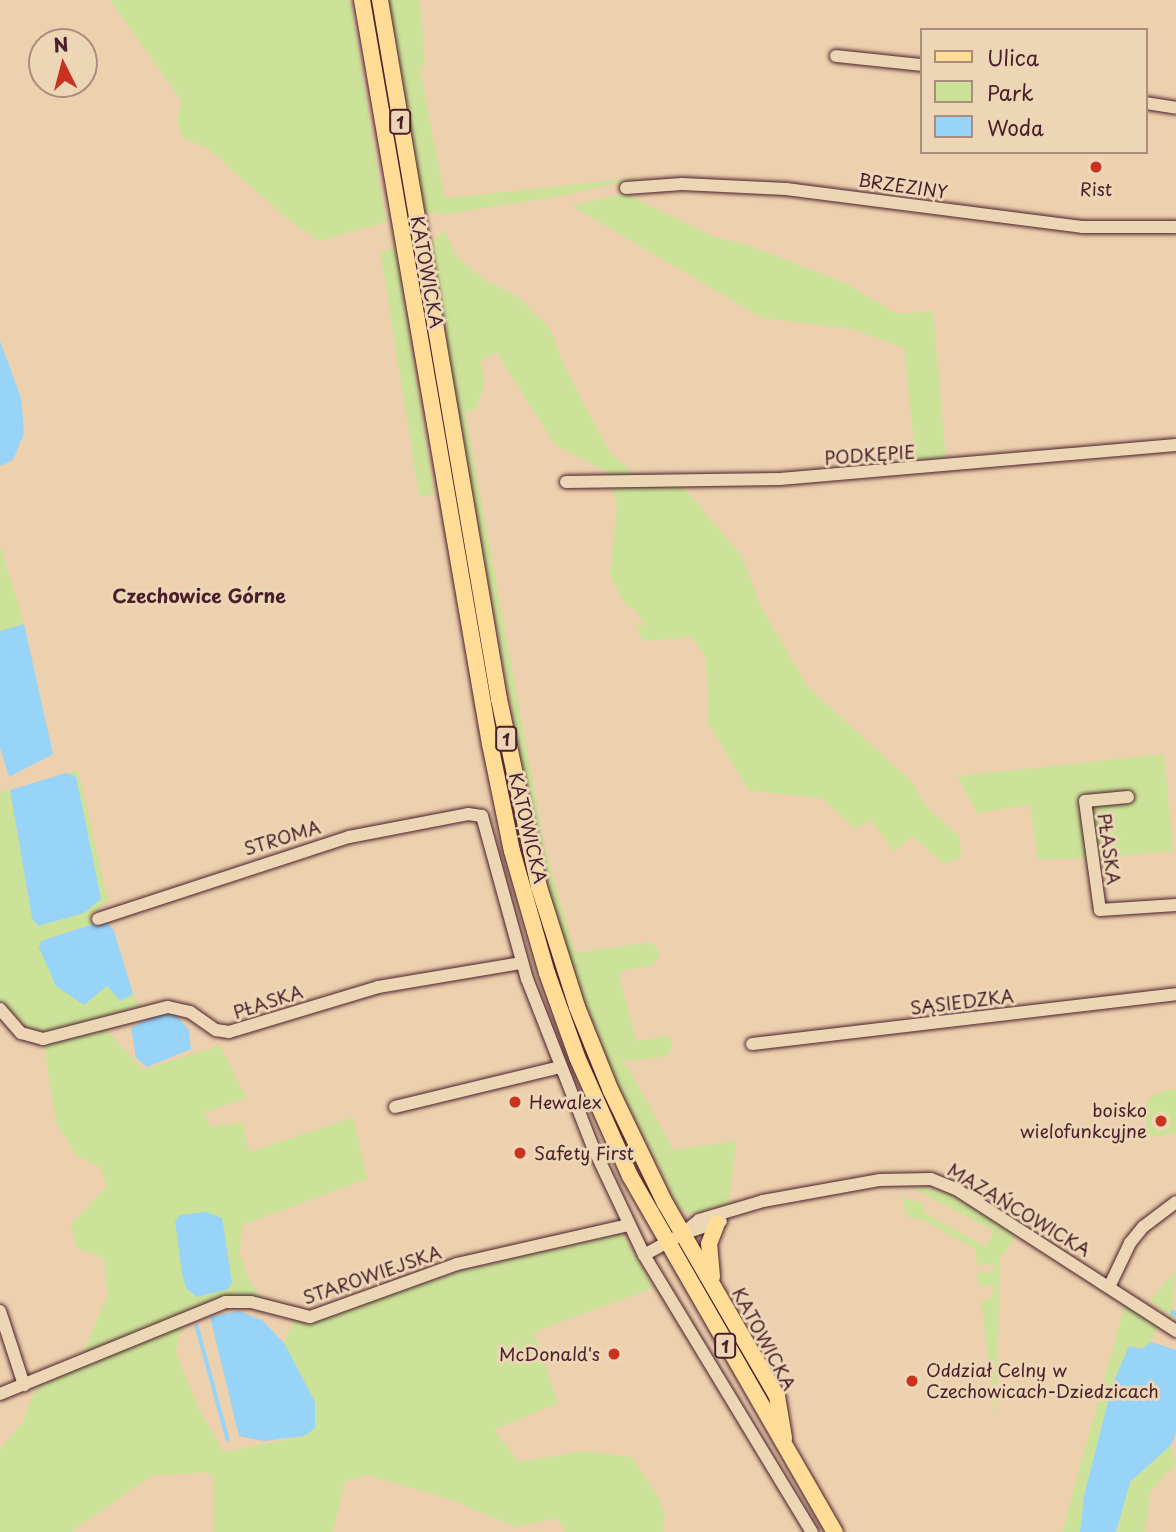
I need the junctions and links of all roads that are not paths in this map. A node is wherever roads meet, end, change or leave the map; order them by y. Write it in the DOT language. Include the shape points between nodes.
graph roads {
  1 [pos="362,0"];
  2 [pos="380,0"];
  3 [pos="836,56"];
  4 [pos="920,65"];
  5 [pos="1148,103"];
  6 [pos="1176,108"];
  7 [pos="625,188"];
  8 [pos="1176,227"];
  9 [pos="1176,445"];
  10 [pos="566,482"];
  11 [pos="1128,797"];
  12 [pos="1176,905"];
  13 [pos="98,919"];
  14 [pos="522,963"];
  15 [pos="1176,994"];
  16 [pos="0,1009"];
  17 [pos="752,1044"];
  18 [pos="560,1067"];
  19 [pos="395,1107"];
  20 [pos="1176,1202"];
  21 [pos="746,1206"];
  22 [pos="717,1223"];
  23 [pos="629,1225"];
  24 [pos="682,1234"];
  25 [pos="665,1243"];
  26 [pos="643,1255"];
  27 [pos="1110,1285"];
  28 [pos="713,1286"];
  29 [pos="0,1311"];
  30 [pos="1176,1331"];
  31 [pos="24,1385"];
  32 [pos="0,1394"];
  33 [pos="785,1448"];
  34 [pos="812,1532"];
  35 [pos="835,1532"];
  1 -- 25 [label="main road, KATOWICKA / 1" via="451,528 512,851 576,1057"];
  2 -- 24 [label="main road, KATOWICKA / 1" via="499,699 532,861 594,1049"];
  3 -- 4 [label="street"];
  5 -- 6 [label="street"];
  7 -- 8 [label="street, BRZEZINY" via="682,184 786,188 1082,227"];
  9 -- 10 [label="street, PODKĘPIE" via="780,480"];
  11 -- 12 [label="street, PŁASKA" via="1085,801 1100,910"];
  13 -- 14 [label="street, STROMA" via="349,837 468,814 482,816"];
  14 -- 16 [label="street, PŁASKA" via="378,987 229,1032 216,1030 190,1012 168,1007 43,1039 21,1033"];
  14 -- 18 [label="street"];
  15 -- 17 [label="street, SĄSIEDZKA"];
  18 -- 19 [label="street"];
  18 -- 23 [label="street"];
  20 -- 27 [label="street" via="1130,1243"];
  21 -- 22 [label="street, MAZAŃCOWICKA"];
  21 -- 24 [label="street, MAZAŃCOWICKA" via="699,1220"];
  21 -- 27 [label="street, MAZAŃCOWICKA" via="880,1180 930,1179 957,1189"];
  22 -- 24 [label="street, MAZAŃCOWICKA"];
  22 -- 28 [label="main road" via="709,1244"];
  23 -- 26 [label="street"];
  23 -- 31 [label="street, STAROWIEJSKA" via="457,1264 310,1317 251,1302 225,1302"];
  24 -- 25 [label="street, MAZAŃCOWICKA"];
  24 -- 28 [label="main road, KATOWICKA / 1"];
  25 -- 26 [label="street, MAZAŃCOWICKA"];
  25 -- 33 [label="main road, KATOWICKA / 1"];
  26 -- 34 [label="street"];
  27 -- 30 [label="street, MAZAŃCOWICKA"];
  28 -- 33 [label="main road, KATOWICKA / 1" via="777,1396"];
  29 -- 31 [label="street"];
  31 -- 32 [label="street, STAROWIEJSKA"];
  33 -- 35 [label="main road, KATOWICKA / 1"];
}
